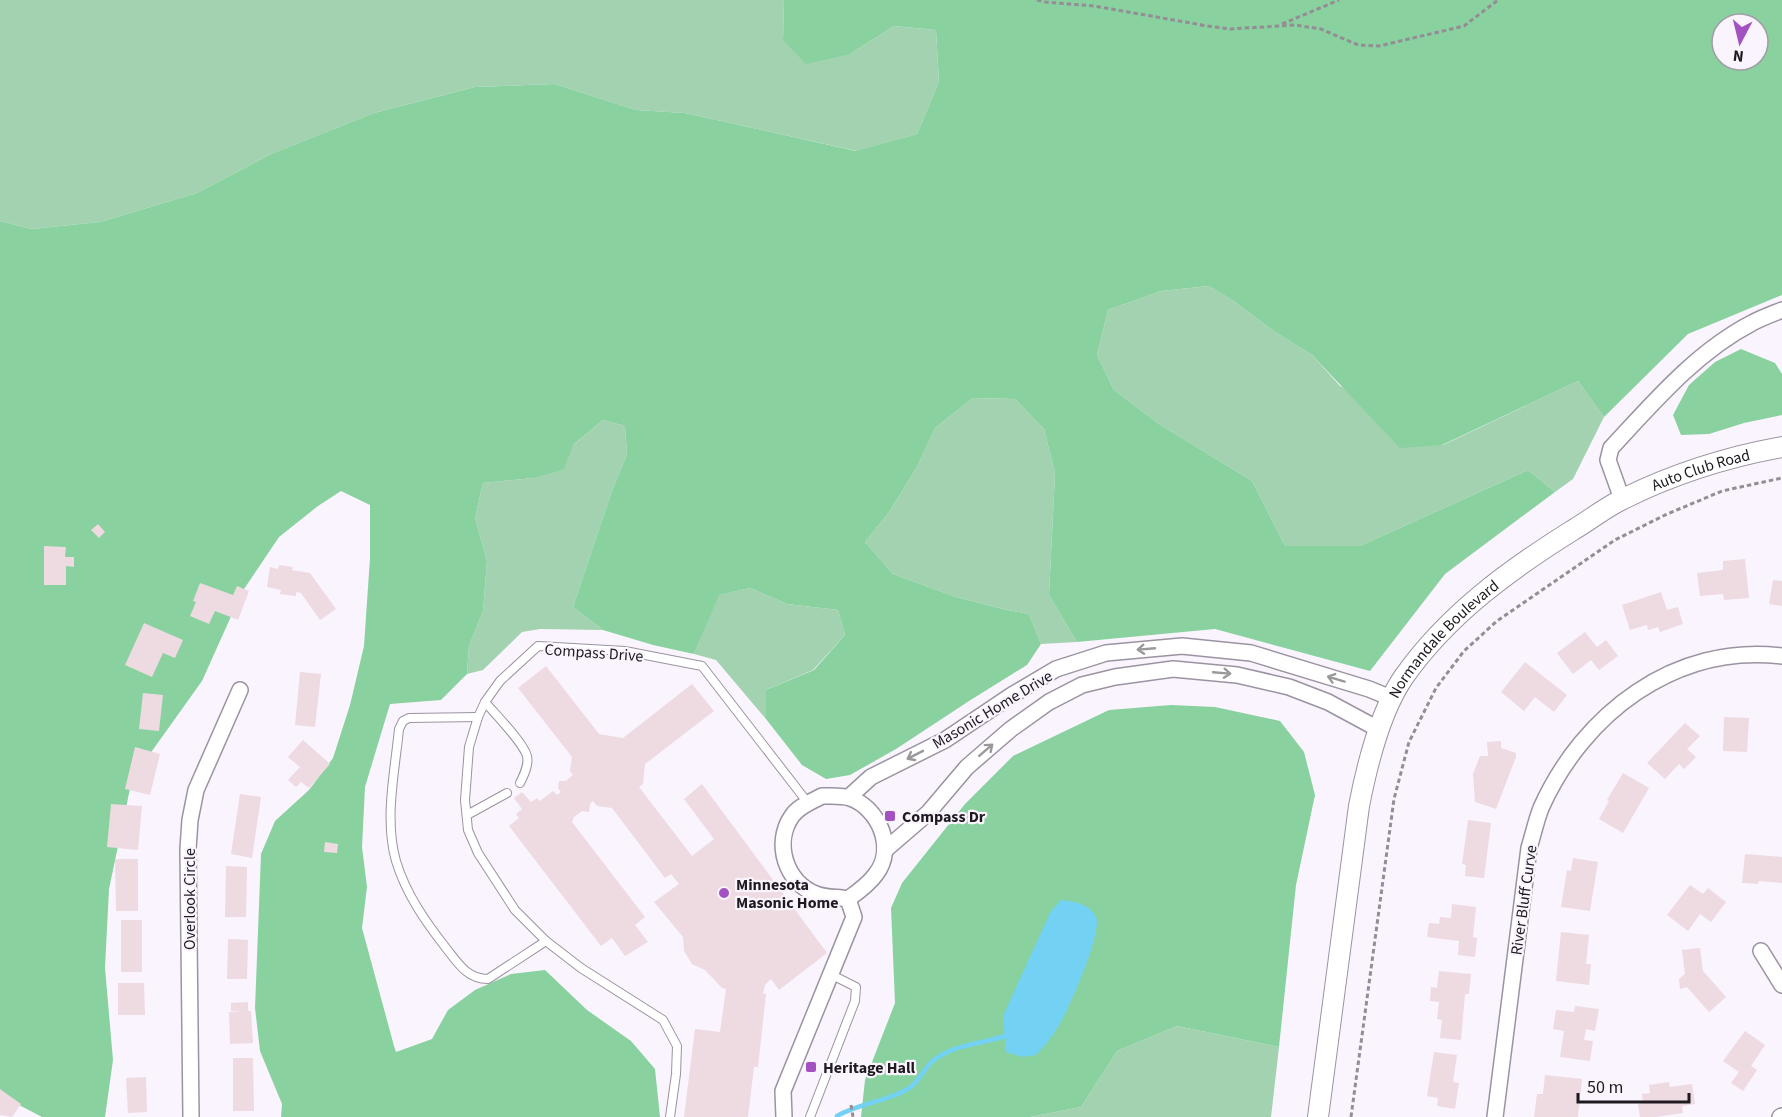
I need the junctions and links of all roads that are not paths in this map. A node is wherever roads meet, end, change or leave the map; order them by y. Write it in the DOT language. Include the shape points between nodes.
graph roads {
  1 [pos="1782,310"];
  2 [pos="1782,447"];
  3 [pos="1622,499"];
  4 [pos="1782,656"];
  5 [pos="240,690"];
  6 [pos="1391,698"];
  7 [pos="485,702"];
  8 [pos="478,717"];
  9 [pos="1380,730"];
  10 [pos="520,783"];
  11 [pos="507,793"];
  12 [pos="849,797"];
  13 [pos="808,803"];
  14 [pos="467,815"];
  15 [pos="885,850"];
  16 [pos="848,899"];
  17 [pos="546,940"];
  18 [pos="1761,951"];
  19 [pos="832,975"];
  20 [pos="1782,985"];
  21 [pos="191,1117"];
  22 [pos="670,1117"];
  23 [pos="784,1117"];
  24 [pos="810,1117"];
  25 [pos="1318,1117"];
  26 [pos="1495,1117"];
  1 -- 3 [label="street" via="1752,322 1718,345 1660,395 1611,448 1608,460"];
  2 -- 3 [label="street, Auto Club Road" via="1737,455"];
  3 -- 6 [label="street, Normandale Boulevard" via="1531,556 1478,596 1424,652"];
  4 -- 26 [label="street, River Bluff Curve" via="1732,656 1697,662 1665,676 1608,714 1558,775 1540,810 1529,848"];
  5 -- 21 [label="street, Overlook Circle" via="196,790 190,820"];
  6 -- 9 [label="street, Normandale Boulevard"];
  6 -- 12 [label="street, Masonic Home Drive, one-way" via="1251,653 1182,646 1106,653 1047,674 945,740 871,777"];
  7 -- 8 [label="lane, Compass Drive"];
  7 -- 10 [label="lane" via="523,748 526,772"];
  7 -- 13 [label="lane, Compass Drive" via="500,681 538,646 625,651 702,666"];
  8 -- 14 [label="lane, Compass Drive" via="469,747"];
  8 -- 17 [label="lane" via="403,721 392,796 396,861 411,899 425,921 465,972 476,979 488,979"];
  15 -- 9 [label="street, Masonic Home Drive, one-way" via="928,813 967,767 1011,729 1082,685 1173,669 1237,675 1289,687 1328,702"];
  9 -- 25 [label="street, Normandale Boulevard" via="1368,762 1359,806"];
  11 -- 14 [label="lane"];
  12 -- 13 [label="street" via="822,796"];
  12 -- 15 [label="street" via="870,810 882,830"];
  13 -- 16 [label="street" via="791,817 783,838 785,864 796,880 816,894"];
  14 -- 17 [label="lane, Compass Drive" via="468,830 478,853 515,910"];
  15 -- 16 [label="street" via="878,873"];
  16 -- 19 [label="street" via="854,917"];
  17 -- 22 [label="lane, Compass Drive" via="581,968 663,1020 676,1046"];
  18 -- 20 [label="street"];
  19 -- 23 [label="street" via="783,1091"];
  19 -- 24 [label="lane" via="856,987 855,1001"];
}
